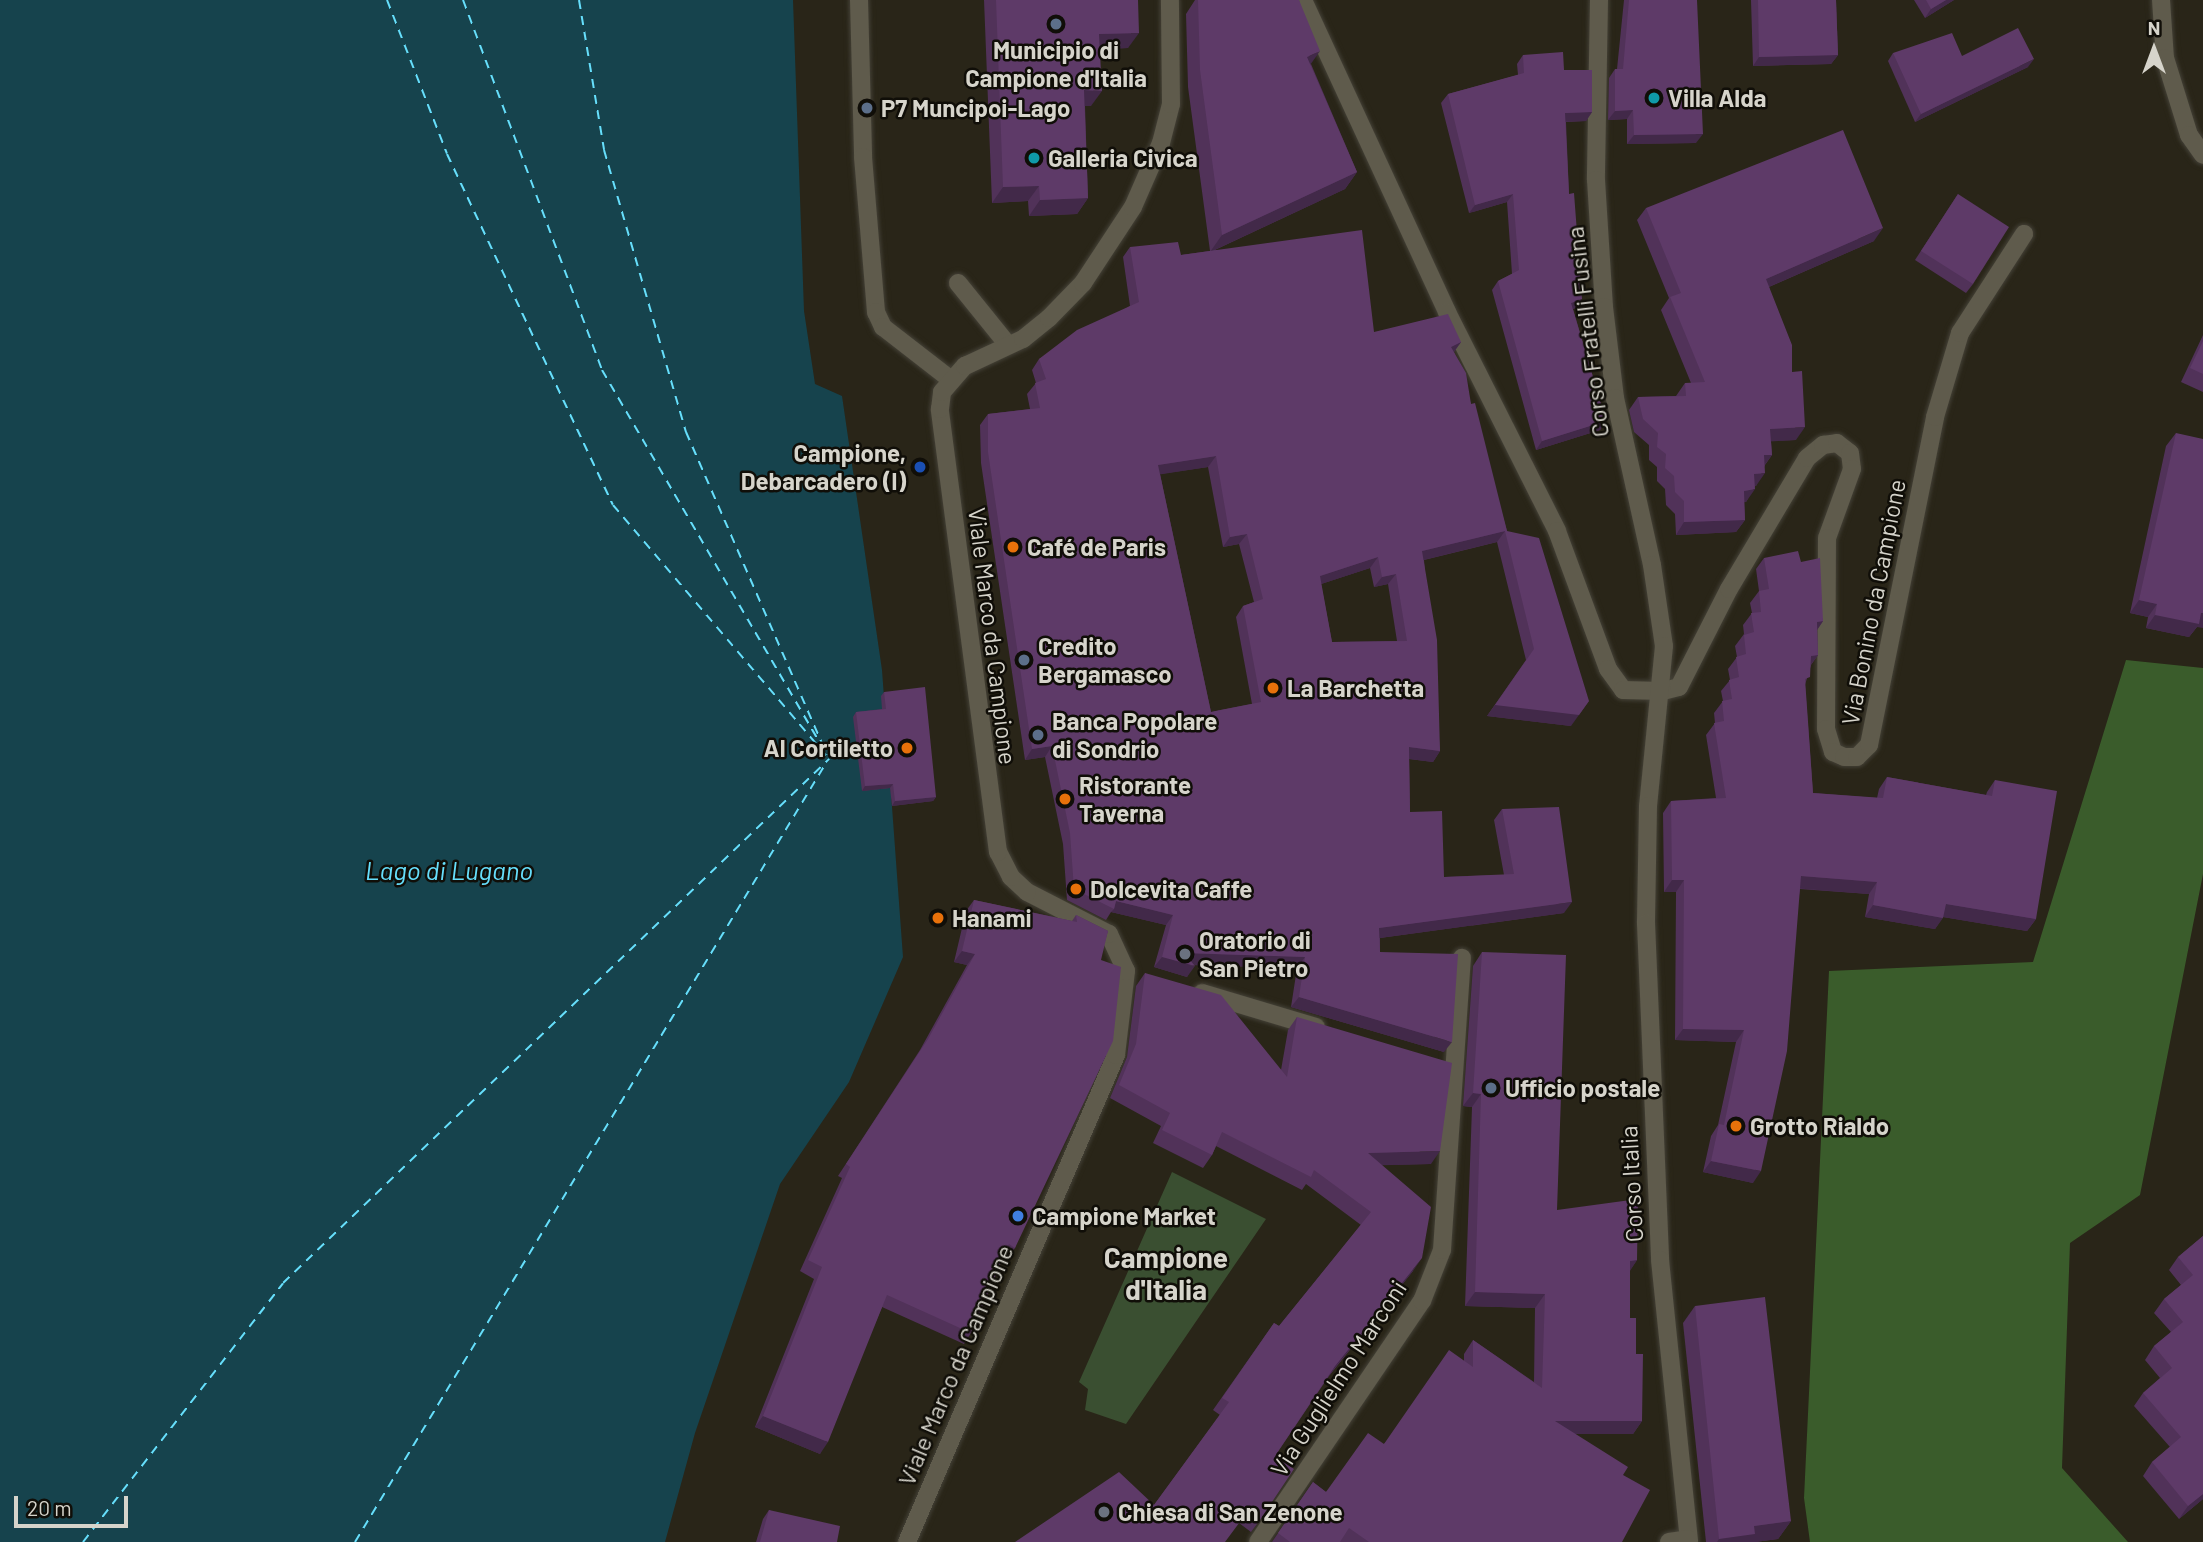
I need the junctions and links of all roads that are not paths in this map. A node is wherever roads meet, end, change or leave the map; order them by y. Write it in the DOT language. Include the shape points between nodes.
graph roads {
  1 [pos="859,0"];
  2 [pos="1170,0"];
  3 [pos="1303,0"];
  4 [pos="1599,0"];
  5 [pos="2161,0"];
  6 [pos="2203,155"];
  7 [pos="2024,234"];
  8 [pos="958,283"];
  9 [pos="1008,345"];
  10 [pos="950,379"];
  11 [pos="1663,691"];
  12 [pos="1657,738"];
  13 [pos="1462,958"];
  14 [pos="1126,971"];
  15 [pos="1149,978"];
  16 [pos="1185,988"];
  17 [pos="1338,1033"];
  18 [pos="1689,1540"];
  19 [pos="907,1542"];
  20 [pos="1258,1542"];
  21 [pos="1669,1542"];
  1 -- 10 [label="street" via="863,157 876,312 883,327"];
  2 -- 9 [label="street" via="1171,104 1161,143 1138,196 1083,283 1049,318"];
  3 -- 11 [label="street" via="1447,312 1558,531 1608,669 1623,690"];
  4 -- 11 [label="street, Corso Fratelli Fusina" via="1595,180 1604,307 1615,398 1659,599"];
  5 -- 6 [label="street" via="2165,58 2189,135"];
  7 -- 11 [label="street, Via Bonino da Campione" via="1960,333 1935,417 1869,745 1857,757 1844,757 1833,752 1826,729 1827,538 1852,469 1850,453 1837,443 1823,445 1807,458 1729,589 1679,687"];
  8 -- 9 [label="street"];
  9 -- 10 [label="street"];
  10 -- 14 [label="street, Viale Marco da Campione" via="940,409 992,829 1007,868 1027,892 1109,934"];
  11 -- 12 [label="street, Corso Fratelli Fusina"];
  12 -- 18 [label="street, Corso Italia" via="1648,806 1646,923 1651,1090 1665,1332"];
  13 -- 20 [label="street, Via Guglielmo Marconi" via="1448,1065 1443,1250 1422,1301"];
  14 -- 15 [label="street"];
  14 -- 19 [label="street, Viale Marco da Campione" via="1116,1055"];
  16 -- 17 [label="street"];
  18 -- 21 [label="street"];
}
